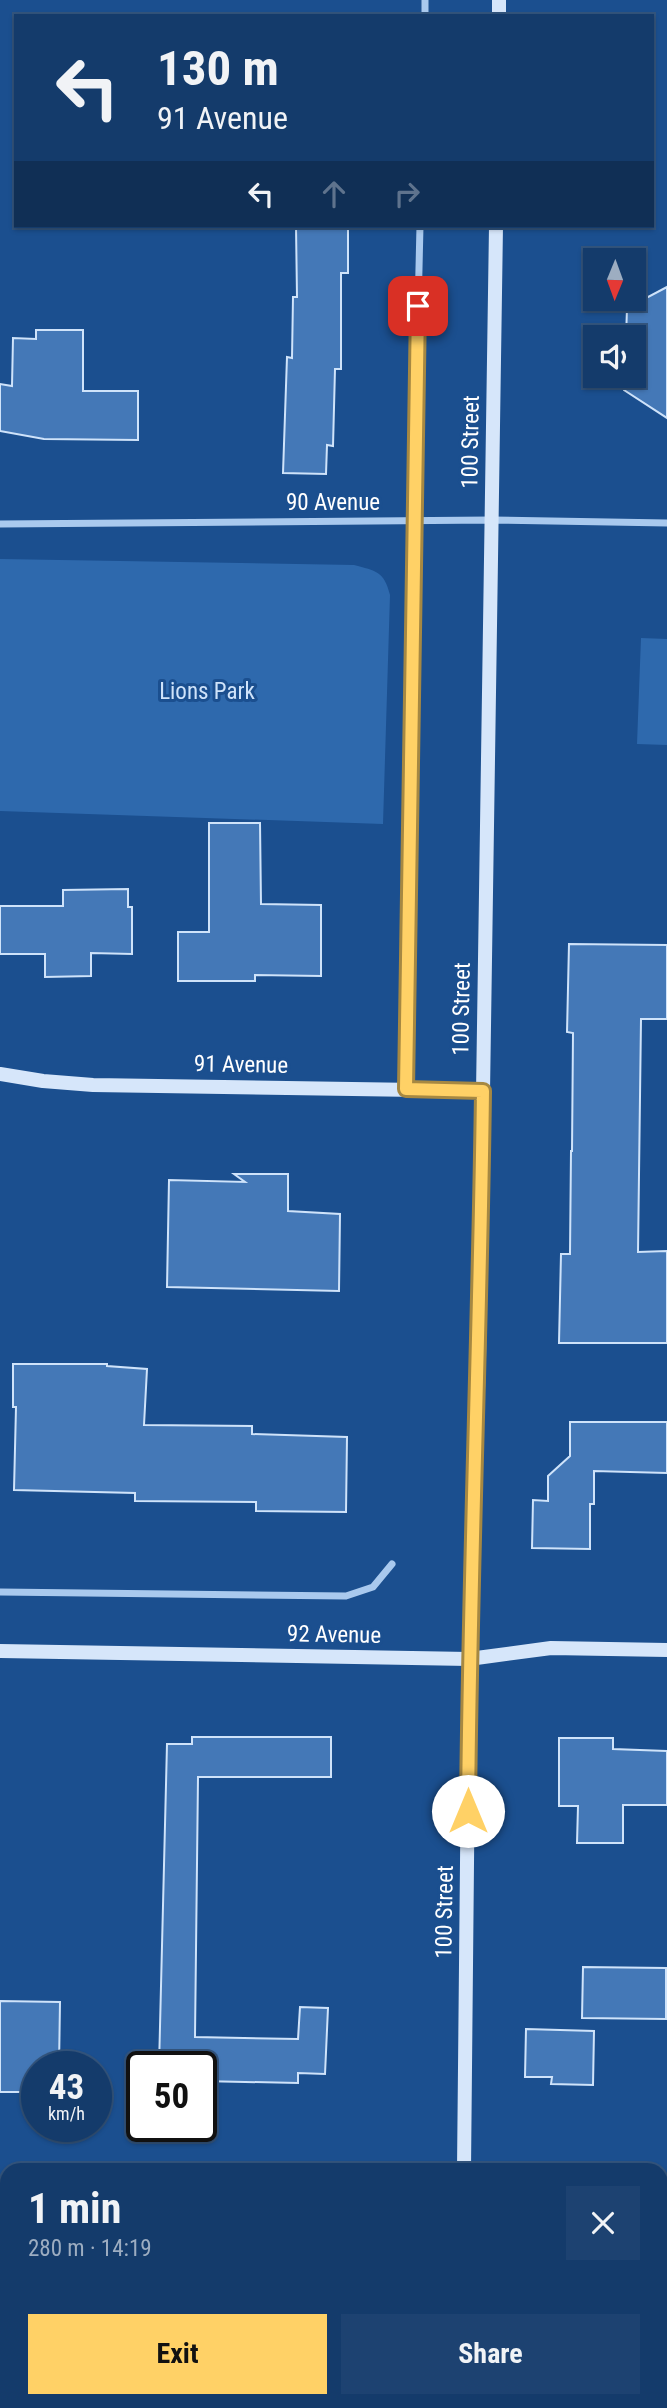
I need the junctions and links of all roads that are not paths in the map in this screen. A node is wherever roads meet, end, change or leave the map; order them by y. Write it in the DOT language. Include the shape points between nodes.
graph roads {
  1 [pos="420,228"];
  2 [pos="496,228"];
  3 [pos="491,520"];
  4 [pos="413,521"];
  5 [pos="667,523"];
  6 [pos="0,524"];
  7 [pos="0,1074"];
  8 [pos="406,1089"];
  9 [pos="483,1091"];
  10 [pos="392,1564"];
  11 [pos="0,1592"];
  12 [pos="667,1650"];
  13 [pos="0,1651"];
  14 [pos="469,1659"];
  15 [pos="464,2163"];
  1 -- 4 [label="street"];
  2 -- 3 [label="main road, 100 Street"];
  3 -- 4 [label="street, 90 Avenue"];
  3 -- 5 [label="street, 90 Avenue"];
  3 -- 9 [label="main road, 100 Street"];
  4 -- 6 [label="street, 90 Avenue"];
  4 -- 8 [label="street"];
  7 -- 8 [label="main road, 91 Avenue" via="93,1085"];
  8 -- 9 [label="main road, 91 Avenue"];
  9 -- 14 [label="main road, 100 Street"];
  10 -- 11 [label="street, 92 Avenue" via="373,1587 346,1596"];
  12 -- 14 [label="main road, 92 Avenue" via="551,1648"];
  13 -- 14 [label="main road, 92 Avenue"];
  14 -- 15 [label="main road, 100 Street"];
}
